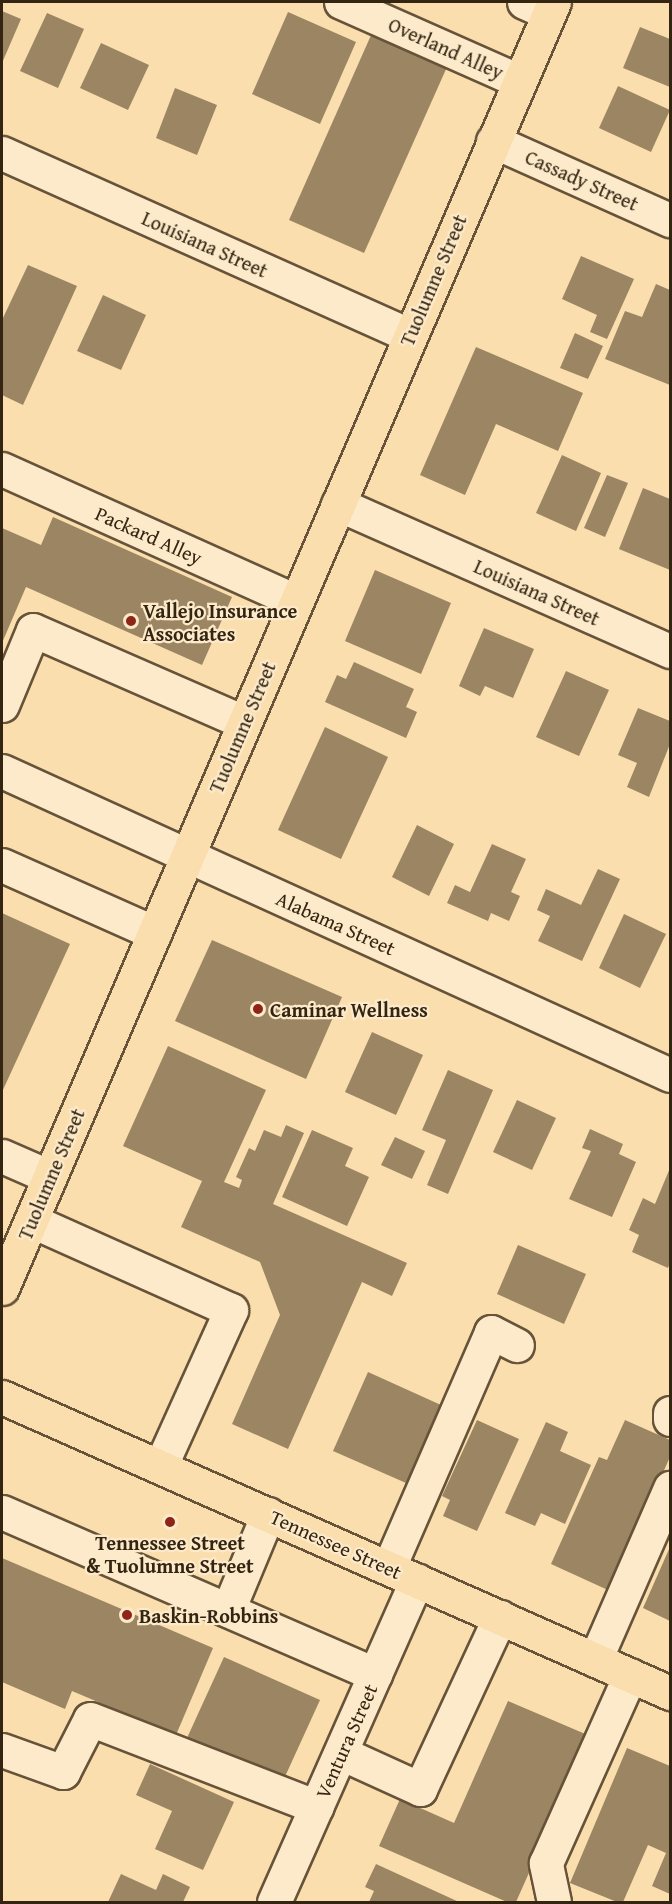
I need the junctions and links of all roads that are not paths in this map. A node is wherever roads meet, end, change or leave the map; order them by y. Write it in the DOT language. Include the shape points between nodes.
graph roads {
  1 [pos="341,2"];
  2 [pos="542,5"];
  3 [pos="519,81"];
  4 [pos="493,141"];
  5 [pos="2,153"];
  6 [pos="670,220"];
  7 [pos="409,335"];
  8 [pos="2,469"];
  9 [pos="338,504"];
  10 [pos="296,601"];
  11 [pos="670,651"];
  12 [pos="2,705"];
  13 [pos="244,722"];
  14 [pos="2,771"];
  15 [pos="188,856"];
  16 [pos="2,865"];
  17 [pos="155,933"];
  18 [pos="670,1075"];
  19 [pos="2,1156"];
  20 [pos="50,1177"];
  21 [pos="32,1221"];
  22 [pos="2,1288"];
  23 [pos="517,1345"];
  24 [pos="2,1397"];
  25 [pos="670,1413"];
  26 [pos="670,1419"];
  27 [pos="160,1467"];
  28 [pos="670,1488"];
  29 [pos="2,1512"];
  30 [pos="268,1514"];
  31 [pos="403,1574"];
  32 [pos="228,1610"];
  33 [pos="500,1617"];
  34 [pos="595,1660"];
  35 [pos="375,1674"];
  36 [pos="630,1675"];
  37 [pos="670,1693"];
  38 [pos="2,1750"];
  39 [pos="341,1753"];
  40 [pos="317,1807"];
  41 [pos="274,1902"];
  42 [pos="554,1902"];
  1 -- 3 [label="street, Overland Alley"];
  2 -- 3 [label="main road, Tuolumne Street"];
  3 -- 4 [label="main road, Tuolumne Street"];
  4 -- 6 [label="street, Cassady Street"];
  4 -- 7 [label="main road, Tuolumne Street"];
  5 -- 7 [label="street, Louisiana Street"];
  7 -- 9 [label="main road, Tuolumne Street"];
  8 -- 10 [label="street, Packard Alley"];
  9 -- 10 [label="main road, Tuolumne Street"];
  9 -- 11 [label="street, Louisiana Street"];
  10 -- 13 [label="main road, Tuolumne Street"];
  12 -- 13 [label="street" via="33,630"];
  13 -- 15 [label="main road, Tuolumne Street"];
  14 -- 15 [label="street, Alabama Street"];
  15 -- 17 [label="main road, Tuolumne Street"];
  15 -- 18 [label="street, Alabama Street"];
  16 -- 17 [label="street"];
  17 -- 20 [label="main road, Tuolumne Street"];
  19 -- 20 [label="street"];
  20 -- 21 [label="main road, Tuolumne Street"];
  21 -- 22 [label="main road, Tuolumne Street"];
  21 -- 27 [label="street" via="231,1310"];
  23 -- 31 [label="street, Ventura Street" via="491,1332"];
  24 -- 27 [label="main road, Tennessee Street"];
  25 -- 26 [label="street"];
  27 -- 30 [label="main road, Tennessee Street"];
  28 -- 34 [label="street"];
  29 -- 32 [label="street"];
  30 -- 31 [label="main road, Tennessee Street"];
  30 -- 32 [label="street"];
  31 -- 33 [label="main road, Tennessee Street"];
  31 -- 35 [label="street, Ventura Street"];
  32 -- 35 [label="street"];
  33 -- 34 [label="main road, Tennessee Street"];
  33 -- 39 [label="street" via="420,1789"];
  34 -- 36 [label="main road, Tennessee Street"];
  35 -- 39 [label="street, Ventura Street"];
  36 -- 37 [label="main road, Tennessee Street"];
  36 -- 42 [label="street" via="546,1863"];
  38 -- 40 [label="street" via="63,1772 90,1719"];
  39 -- 40 [label="street, Ventura Street"];
  40 -- 41 [label="street, Ventura Street"];
}
